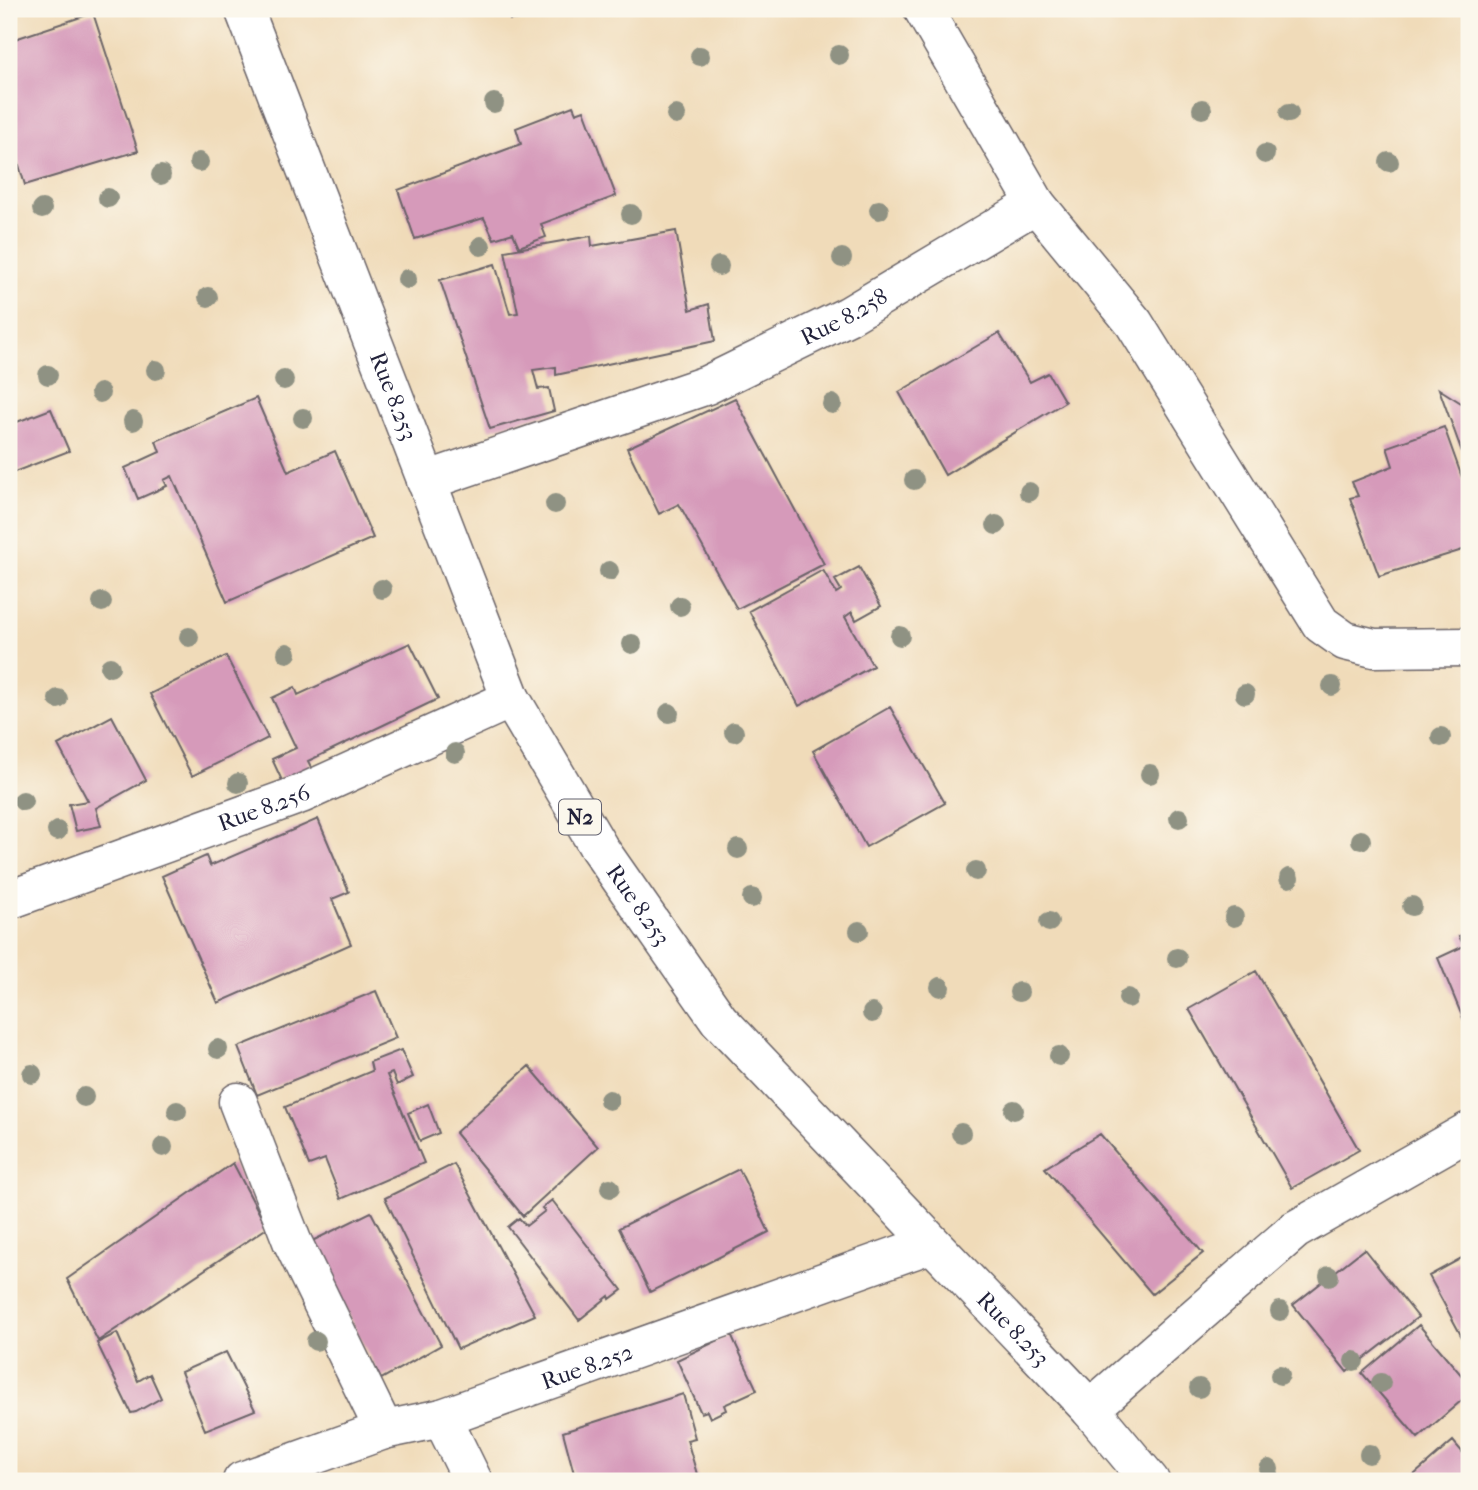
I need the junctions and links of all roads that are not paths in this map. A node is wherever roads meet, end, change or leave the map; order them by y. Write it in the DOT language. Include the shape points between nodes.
graph roads {
  1 [pos="244,9"];
  2 [pos="923,9"];
  3 [pos="1036,204"];
  4 [pos="426,481"];
  5 [pos="1469,647"];
  6 [pos="511,699"];
  7 [pos="9,900"];
  8 [pos="238,1102"];
  9 [pos="1469,1131"];
  10 [pos="930,1244"];
  11 [pos="1090,1409"];
  12 [pos="442,1418"];
  13 [pos="384,1430"];
  14 [pos="242,1481"];
  15 [pos="472,1481"];
  16 [pos="1150,1481"];
  1 -- 4 [label="main road, Rue 8.253 / N2"];
  2 -- 3 [label="main road"];
  3 -- 4 [label="main road, Rue 8.258" via="848,316 707,385"];
  3 -- 5 [label="main road" via="1134,323 1321,624 1345,641 1374,648"];
  4 -- 6 [label="main road, Rue 8.253 / N2"];
  6 -- 7 [label="main road, Rue 8.256" via="242,818"];
  6 -- 10 [label="main road, Rue 8.253 / N2" via="598,848 719,1020"];
  8 -- 13 [label="main road" via="292,1241"];
  9 -- 11 [label="main road" via="1295,1230"];
  10 -- 11 [label="main road, Rue 8.253 / N2"];
  10 -- 12 [label="main road, Rue 8.252"];
  11 -- 16 [label="main road, Rue 8.253 / N2"];
  12 -- 13 [label="main road, Rue 8.252"];
  12 -- 15 [label="main road"];
  13 -- 14 [label="main road, Rue 8.252"];
}
